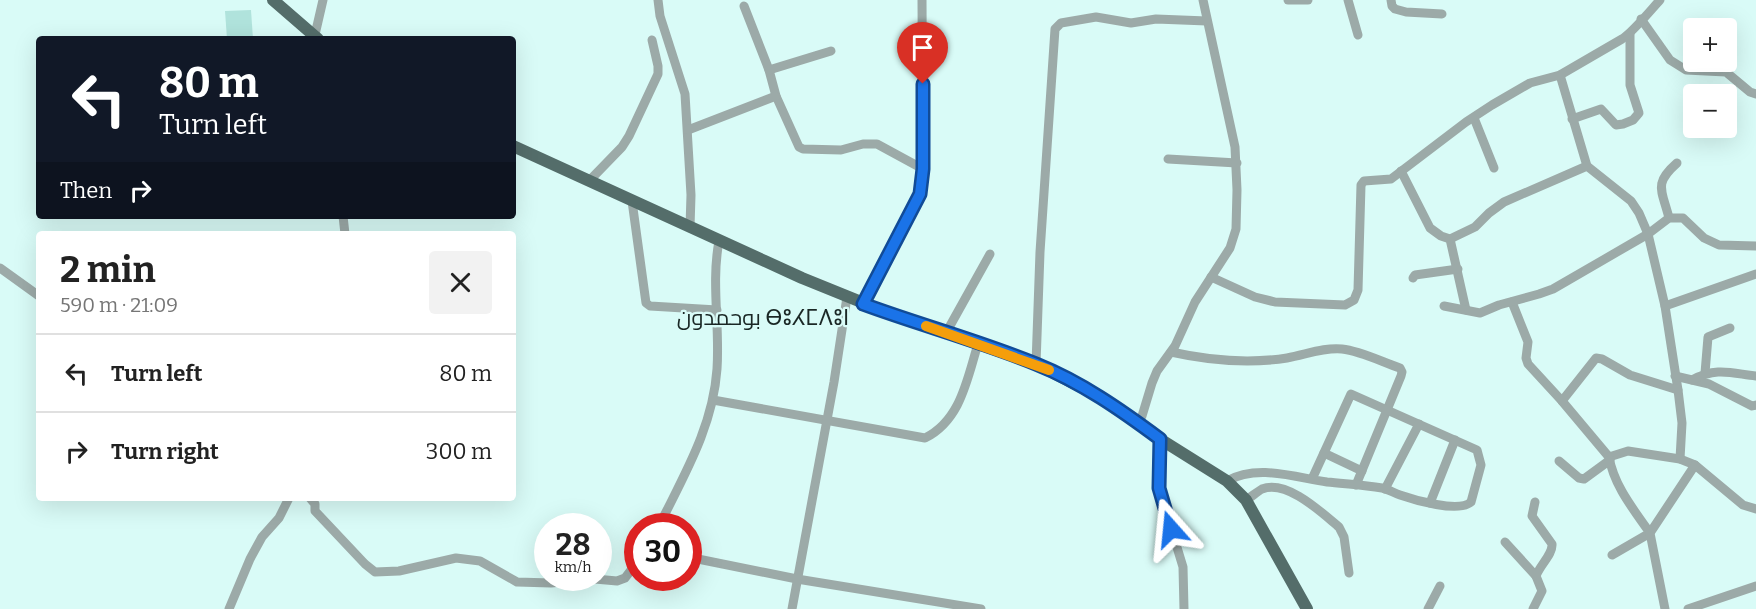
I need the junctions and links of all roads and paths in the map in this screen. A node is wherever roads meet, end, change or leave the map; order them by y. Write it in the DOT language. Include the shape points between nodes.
graph roads {
  1 [pos="273,0"];
  2 [pos="323,0"];
  3 [pos="658,0"];
  4 [pos="922,0"];
  5 [pos="1203,0"];
  6 [pos="1288,0"];
  7 [pos="1308,0"];
  8 [pos="1348,0"];
  9 [pos="1391,0"];
  10 [pos="1660,0"];
  11 [pos="744,6"];
  12 [pos="1442,14"];
  13 [pos="1641,19"];
  14 [pos="1207,21"];
  15 [pos="1630,34"];
  16 [pos="1358,35"];
  17 [pos="314,36"];
  18 [pos="315,36"];
  19 [pos="652,40"];
  20 [pos="831,51"];
  21 [pos="769,70"];
  22 [pos="1560,75"];
  23 [pos="1756,94"];
  24 [pos="776,96"];
  25 [pos="1474,118"];
  26 [pos="1572,119"];
  27 [pos="688,130"];
  28 [pos="516,147"];
  29 [pos="1168,159"];
  30 [pos="1677,162"];
  31 [pos="1237,163"];
  32 [pos="1587,166"];
  33 [pos="1494,168"];
  34 [pos="923,169"];
  35 [pos="1401,171"];
  36 [pos="590,180"];
  37 [pos="632,201"];
  38 [pos="1670,218"];
  39 [pos="690,227"];
  40 [pos="1648,234"];
  41 [pos="1450,239"];
  42 [pos="719,241"];
  43 [pos="1756,246"];
  44 [pos="990,254"];
  45 [pos="0,268"];
  46 [pos="1458,269"];
  47 [pos="1756,274"];
  48 [pos="1211,277"];
  49 [pos="1413,278"];
  50 [pos="36,294"];
  51 [pos="847,297"];
  52 [pos="1512,302"];
  53 [pos="863,304"];
  54 [pos="1444,306"];
  55 [pos="1665,306"];
  56 [pos="717,310"];
  57 [pos="1466,310"];
  58 [pos="1730,327"];
  59 [pos="946,333"];
  60 [pos="978,344"];
  61 [pos="1171,352"];
  62 [pos="1036,364"];
  63 [pos="1705,373"];
  64 [pos="1675,376"];
  65 [pos="1756,376"];
  66 [pos="1692,380"];
  67 [pos="1678,390"];
  68 [pos="713,400"];
  69 [pos="1563,401"];
  70 [pos="1756,405"];
  71 [pos="1387,409"];
  72 [pos="826,419"];
  73 [pos="1138,423"];
  74 [pos="1419,424"];
  75 [pos="1160,439"];
  76 [pos="1455,440"];
  77 [pos="1324,453"];
  78 [pos="1610,458"];
  79 [pos="1680,459"];
  80 [pos="1559,461"];
  81 [pos="1695,465"];
  82 [pos="1362,471"];
  83 [pos="1312,479"];
  84 [pos="1227,481"];
  85 [pos="1356,485"];
  86 [pos="1385,489"];
  87 [pos="1246,500"];
  88 [pos="288,501"];
  89 [pos="312,501"];
  90 [pos="1535,502"];
  91 [pos="1430,503"];
  92 [pos="1756,509"];
  93 [pos="665,513"];
  94 [pos="1650,533"];
  95 [pos="1505,542"];
  96 [pos="1612,555"];
  97 [pos="702,560"];
  98 [pos="1349,573"];
  99 [pos="1536,576"];
  100 [pos="624,578"];
  101 [pos="797,579"];
  102 [pos="1440,586"];
  103 [pos="1756,586"];
  104 [pos="956,607"];
  105 [pos="229,609"];
  106 [pos="792,609"];
  107 [pos="981,609"];
  108 [pos="1184,609"];
  109 [pos="1308,609"];
  110 [pos="1428,609"];
  111 [pos="1533,609"];
  112 [pos="1665,609"];
  113 [pos="1688,609"];
  1 -- 17 [label="main road"];
  2 -- 18 [label="street"];
  3 -- 27 [label="street" via="685,94"];
  4 -- 34 [label="street"];
  5 -- 14 [label="street"];
  6 -- 7 [label="street"];
  8 -- 16 [label="street"];
  9 -- 12 [label="street" via="1399,11"];
  10 -- 13 [label="street"];
  11 -- 21 [label="street"];
  13 -- 15 [label="street"];
  13 -- 23 [label="street" via="1670,60 1686,70 1726,72"];
  14 -- 31 [label="street"];
  14 -- 62 [label="street" via="1156,18 1131,23 1096,17 1061,24 1055,29"];
  15 -- 22 [label="street"];
  15 -- 26 [label="street" via="1630,85 1637,116 1620,125 1612,123 1601,109"];
  19 -- 36 [label="street" via="659,69 653,84 622,147"];
  20 -- 21 [label="street"];
  21 -- 24 [label="street"];
  22 -- 25 [label="street" via="1530,83"];
  22 -- 26 [label="street"];
  24 -- 27 [label="street"];
  24 -- 34 [label="street" via="800,148 841,150 878,144"];
  25 -- 33 [label="street"];
  25 -- 35 [label="street"];
  26 -- 32 [label="street"];
  27 -- 39 [label="street"];
  28 -- 36 [label="main road"];
  29 -- 31 [label="street"];
  30 -- 38 [label="street" via="1661,183"];
  31 -- 48 [label="street" via="1234,239"];
  32 -- 40 [label="street" via="1631,201"];
  32 -- 41 [label="street" via="1504,202 1475,226"];
  34 -- 53 [label="street" via="918,202"];
  35 -- 41 [label="street" via="1430,228"];
  35 -- 48 [label="street" via="1390,179 1364,181 1361,185 1358,290 1354,300 1345,305 1275,302"];
  36 -- 37 [label="main road"];
  37 -- 39 [label="main road"];
  37 -- 56 [label="street" via="646,303"];
  38 -- 40 [label="street"];
  38 -- 43 [label="street" via="1683,218 1704,238 1719,245"];
  39 -- 42 [label="main road"];
  40 -- 52 [label="street" via="1553,288"];
  40 -- 55 [label="street"];
  41 -- 46 [label="street"];
  42 -- 51 [label="main road"];
  42 -- 56 [label="street"];
  44 -- 59 [label="street"];
  45 -- 50 [label="street"];
  46 -- 49 [label="street"];
  46 -- 57 [label="street"];
  47 -- 55 [label="street"];
  48 -- 61 [label="street"];
  51 -- 53 [label="main road"];
  51 -- 72 [label="street"];
  52 -- 57 [label="street" via="1480,313"];
  52 -- 69 [label="street" via="1528,342 1528,364"];
  53 -- 59 [label="main road"];
  54 -- 57 [label="street"];
  55 -- 64 [label="street"];
  56 -- 68 [label="street"];
  58 -- 63 [label="street" via="1708,337"];
  59 -- 60 [label="main road"];
  60 -- 62 [label="main road"];
  60 -- 72 [label="street" via="957,408 933,435 921,438"];
  61 -- 71 [label="street" via="1240,360 1349,350 1401,370"];
  61 -- 73 [label="street" via="1152,383"];
  62 -- 73 [label="main road" via="1104,399"];
  63 -- 65 [label="street" via="1728,371"];
  63 -- 66 [label="street"];
  64 -- 66 [label="street"];
  64 -- 67 [label="street"];
  66 -- 70 [label="street"];
  67 -- 69 [label="street" via="1630,375 1596,358"];
  67 -- 79 [label="street" via="1683,423"];
  68 -- 72 [label="street"];
  68 -- 93 [label="street" via="703,437"];
  69 -- 78 [label="street"];
  71 -- 74 [label="street"];
  71 -- 77 [label="street" via="1349,395"];
  71 -- 82 [label="street"];
  72 -- 101 [label="street"];
  73 -- 75 [label="main road"];
  74 -- 76 [label="street"];
  74 -- 86 [label="street"];
  75 -- 84 [label="main road"];
  75 -- 108 [label="street" via="1159,488 1183,567"];
  76 -- 91 [label="street"];
  76 -- 91 [label="street" via="1477,450 1481,460 1471,502 1463,507"];
  77 -- 82 [label="street"];
  77 -- 83 [label="street"];
  78 -- 79 [label="street" via="1633,451"];
  78 -- 80 [label="street" via="1584,479"];
  78 -- 94 [label="street" via="1624,496"];
  79 -- 81 [label="street"];
  81 -- 92 [label="street" via="1736,501"];
  81 -- 94 [label="street"];
  82 -- 85 [label="street"];
  83 -- 84 [label="street" via="1265,472 1247,473"];
  83 -- 85 [label="street"];
  84 -- 87 [label="main road"];
  85 -- 86 [label="street"];
  86 -- 91 [label="street"];
  87 -- 98 [label="street" via="1270,488 1302,496 1343,534"];
  87 -- 109 [label="main road"];
  88 -- 105 [label="street" via="250,559"];
  89 -- 100 [label="street" via="315,510 375,572 399,571 456,558 480,561 517,582"];
  90 -- 99 [label="street" via="1532,516 1552,544"];
  94 -- 96 [label="street"];
  94 -- 112 [label="street"];
  95 -- 99 [label="street"];
  97 -- 101 [label="street"];
  99 -- 111 [label="street" via="1542,591"];
  101 -- 104 [label="street"];
  101 -- 106 [label="street"];
  102 -- 110 [label="street"];
  103 -- 113 [label="street"];
  104 -- 107 [label="street"];
}
